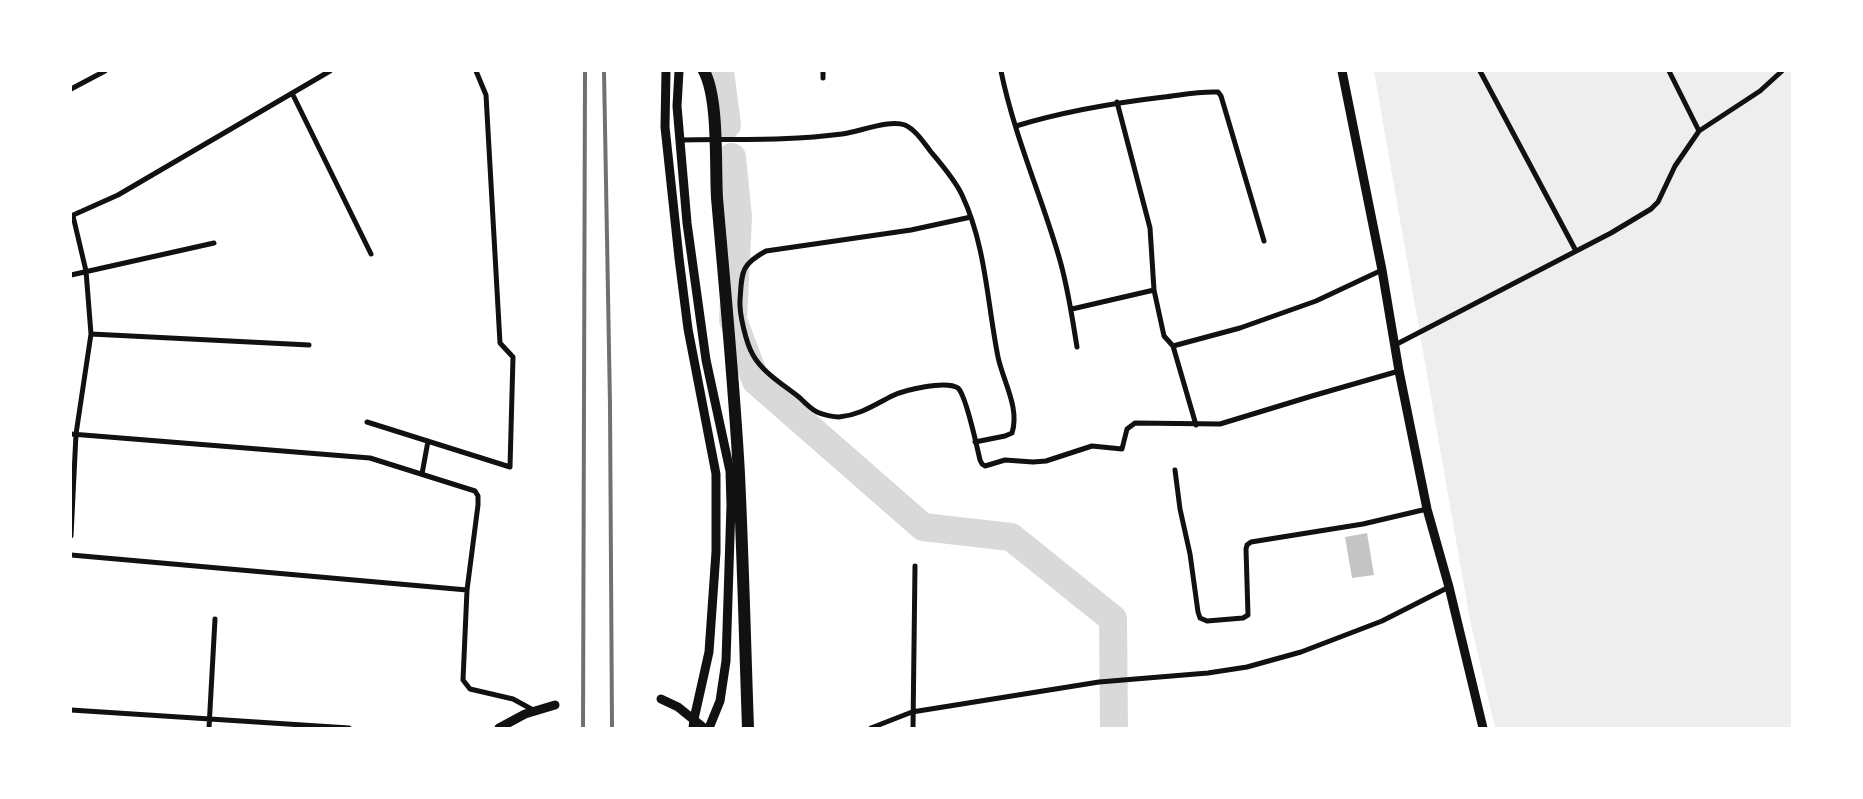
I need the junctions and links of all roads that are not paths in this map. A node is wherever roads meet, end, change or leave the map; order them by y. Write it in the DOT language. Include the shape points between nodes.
graph roads {
  1 [pos="104,71"];
  2 [pos="330,71"];
  3 [pos="476,71"];
  4 [pos="666,71"];
  5 [pos="679,71"];
  6 [pos="823,71"];
  7 [pos="1001,71"];
  8 [pos="1342,71"];
  9 [pos="1480,71"];
  10 [pos="1669,71"];
  11 [pos="1782,71"];
  12 [pos="706,76"];
  13 [pos="823,78"];
  14 [pos="71,90"];
  15 [pos="292,93"];
  16 [pos="1117,102"];
  17 [pos="1016,126"];
  18 [pos="1699,132"];
  19 [pos="680,140"];
  20 [pos="72,216"];
  21 [pos="971,217"];
  22 [pos="1264,241"];
  23 [pos="214,243"];
  24 [pos="1576,251"];
  25 [pos="372,254"];
  26 [pos="1382,270"];
  27 [pos="86,271"];
  28 [pos="71,275"];
  29 [pos="1154,290"];
  30 [pos="1072,309"];
  31 [pos="91,334"];
  32 [pos="1395,344"];
  33 [pos="309,345"];
  34 [pos="1173,346"];
  35 [pos="1077,347"];
  36 [pos="1399,371"];
  37 [pos="367,422"];
  38 [pos="1196,425"];
  39 [pos="74,434"];
  40 [pos="428,441"];
  41 [pos="975,442"];
  42 [pos="1175,470"];
  43 [pos="422,474"];
  44 [pos="1427,509"];
  45 [pos="71,536"];
  46 [pos="71,555"];
  47 [pos="915,566"];
  48 [pos="1449,587"];
  49 [pos="467,590"];
  50 [pos="215,619"];
  51 [pos="661,699"];
  52 [pos="555,705"];
  53 [pos="71,710"];
  54 [pos="535,711"];
  55 [pos="912,712"];
  56 [pos="209,719"];
  57 [pos="693,723"];
  58 [pos="209,728"];
  59 [pos="349,728"];
  60 [pos="498,728"];
  61 [pos="704,728"];
  62 [pos="709,728"];
  63 [pos="748,728"];
  64 [pos="871,728"];
  65 [pos="913,728"];
  66 [pos="1483,728"];
  1 -- 14 [label="street"];
  2 -- 15 [label="street"];
  3 -- 40 [label="street" via="486,95 500,343 513,357 510,467"];
  4 -- 57 [label="street" via="665,127 678,258 716,474 716,552 709,652"];
  5 -- 19 [label="street" via="677,106"];
  6 -- 13 [label="street"];
  7 -- 17 [label="street"];
  8 -- 26 [label="street"];
  9 -- 24 [label="street"];
  10 -- 18 [label="street"];
  11 -- 18 [label="street" via="1760,91"];
  12 -- 63 [label="main road" via="712,99 739,475"];
  15 -- 20 [label="street" via="136,184"];
  15 -- 25 [label="street"];
  16 -- 17 [label="street"];
  16 -- 22 [label="street" via="1218,92"];
  16 -- 29 [label="street" via="1150,228"];
  17 -- 30 [label="street" via="1059,257"];
  18 -- 24 [label="street" via="1651,209"];
  19 -- 21 [label="street" via="787,138 904,125 938,160 961,193"];
  19 -- 62 [label="street" via="687,223 706,360 730,472 726,662 720,701"];
  20 -- 27 [label="street"];
  21 -- 41 [label="street" via="980,248 999,362 1016,423 1012,433"];
  21 -- 41 [label="street" via="911,230 766,251 754,257 742,270 740,305 752,354 764,370 818,413 838,417 859,414 894,395 935,385 949,385 960,391"];
  23 -- 27 [label="street"];
  24 -- 32 [label="street"];
  26 -- 32 [label="street"];
  26 -- 34 [label="street" via="1316,301 1240,328"];
  27 -- 28 [label="street"];
  27 -- 31 [label="street"];
  29 -- 30 [label="street"];
  29 -- 34 [label="street" via="1164,336"];
  30 -- 35 [label="street"];
  31 -- 33 [label="street"];
  31 -- 39 [label="street"];
  32 -- 36 [label="street"];
  34 -- 38 [label="street"];
  36 -- 38 [label="street" via="1220,424"];
  36 -- 44 [label="street"];
  37 -- 40 [label="street"];
  38 -- 41 [label="street" via="1134,423 1127,429 1122,449 1092,446 1054,459 1033,462 1005,460 985,466"];
  39 -- 43 [label="street" via="370,458"];
  39 -- 45 [label="street"];
  40 -- 43 [label="street"];
  42 -- 44 [label="street" via="1198,612 1200,618 1207,621 1248,615 1246,549 1251,542 1363,524"];
  43 -- 49 [label="street" via="468,488 478,496"];
  44 -- 48 [label="street"];
  46 -- 49 [label="street"];
  47 -- 55 [label="street"];
  48 -- 55 [label="street" via="1382,621 1301,652 1247,667 1099,682"];
  48 -- 66 [label="street"];
  49 -- 54 [label="street" via="463,680 466,686 476,692 513,700"];
  50 -- 56 [label="street"];
  51 -- 57 [label="street" via="678,706"];
  52 -- 54 [label="street"];
  53 -- 56 [label="street"];
  54 -- 60 [label="street"];
  55 -- 64 [label="street"];
  55 -- 65 [label="street"];
  56 -- 58 [label="street"];
  56 -- 59 [label="street"];
  57 -- 61 [label="street"];
}
